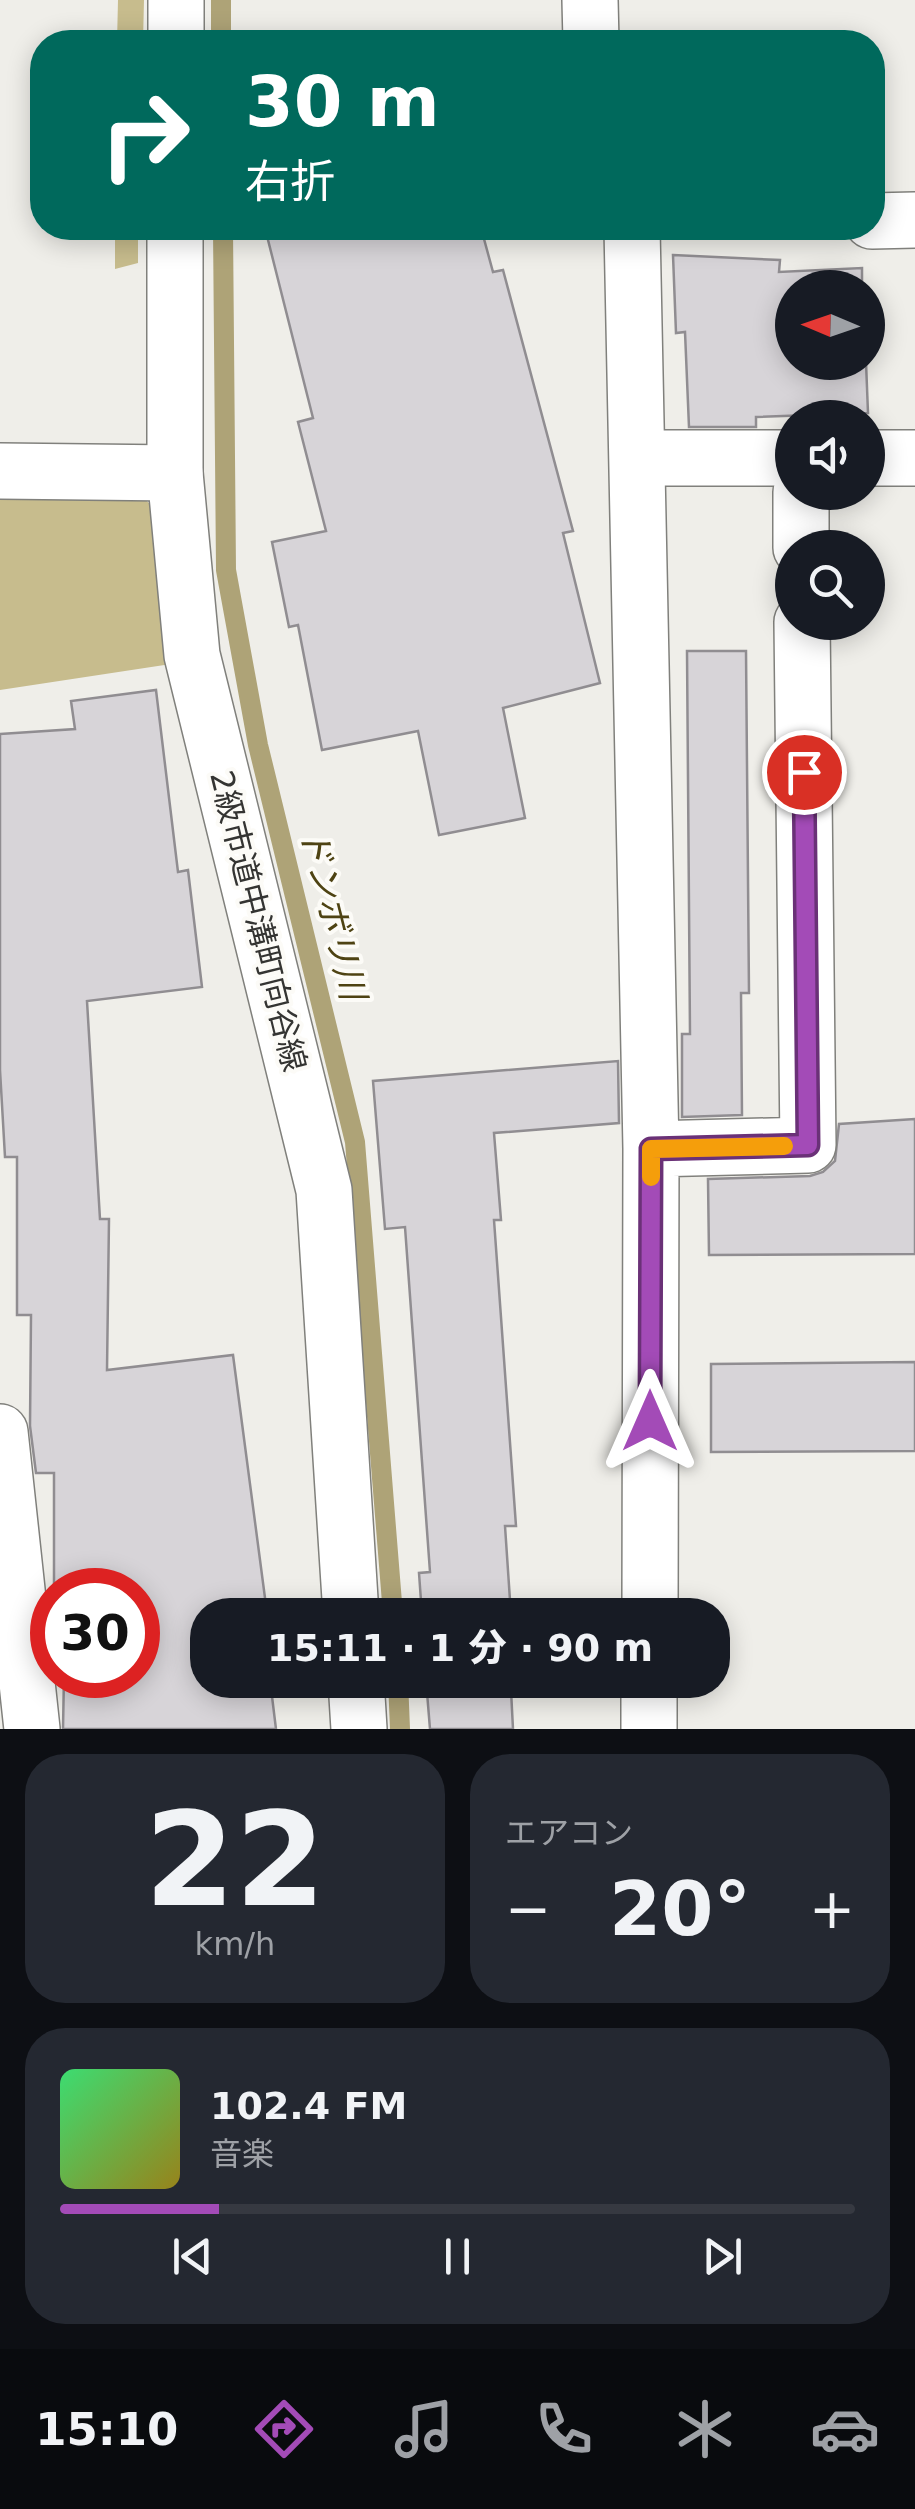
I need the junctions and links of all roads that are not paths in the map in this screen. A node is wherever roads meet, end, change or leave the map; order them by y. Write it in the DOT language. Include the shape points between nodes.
graph roads {
  1 [pos="176,0"];
  2 [pos="590,0"];
  3 [pos="176,30"];
  4 [pos="591,30"];
  5 [pos="915,220"];
  6 [pos="885,221"];
  7 [pos="175,240"];
  8 [pos="632,240"];
  9 [pos="637,458"];
  10 [pos="775,458"];
  11 [pos="885,458"];
  12 [pos="915,458"];
  13 [pos="0,471"];
  14 [pos="175,473"];
  15 [pos="802,640"];
  16 [pos="651,1149"];
  17 [pos="0,1432"];
  18 [pos="351,1598"];
  19 [pos="650,1598"];
  20 [pos="357,1698"];
  21 [pos="649,1698"];
  22 [pos="21,1711"];
  23 [pos="359,1729"];
  24 [pos="649,1729"];
  1 -- 3 [label="street"];
  2 -- 4 [label="street"];
  5 -- 6 [label="street"];
  7 -- 14 [label="street, 2級市道中溝町向谷線"];
  8 -- 9 [label="street"];
  9 -- 10 [label="street"];
  9 -- 16 [label="street"];
  11 -- 12 [label="street"];
  13 -- 14 [label="street"];
  14 -- 18 [label="street, 2級市道中溝町向谷線" via="192,655 324,1190"];
  15 -- 16 [label="street" via="808,1145"];
  16 -- 19 [label="street"];
  17 -- 22 [label="street"];
  20 -- 23 [label="street"];
  21 -- 24 [label="street"];
}
